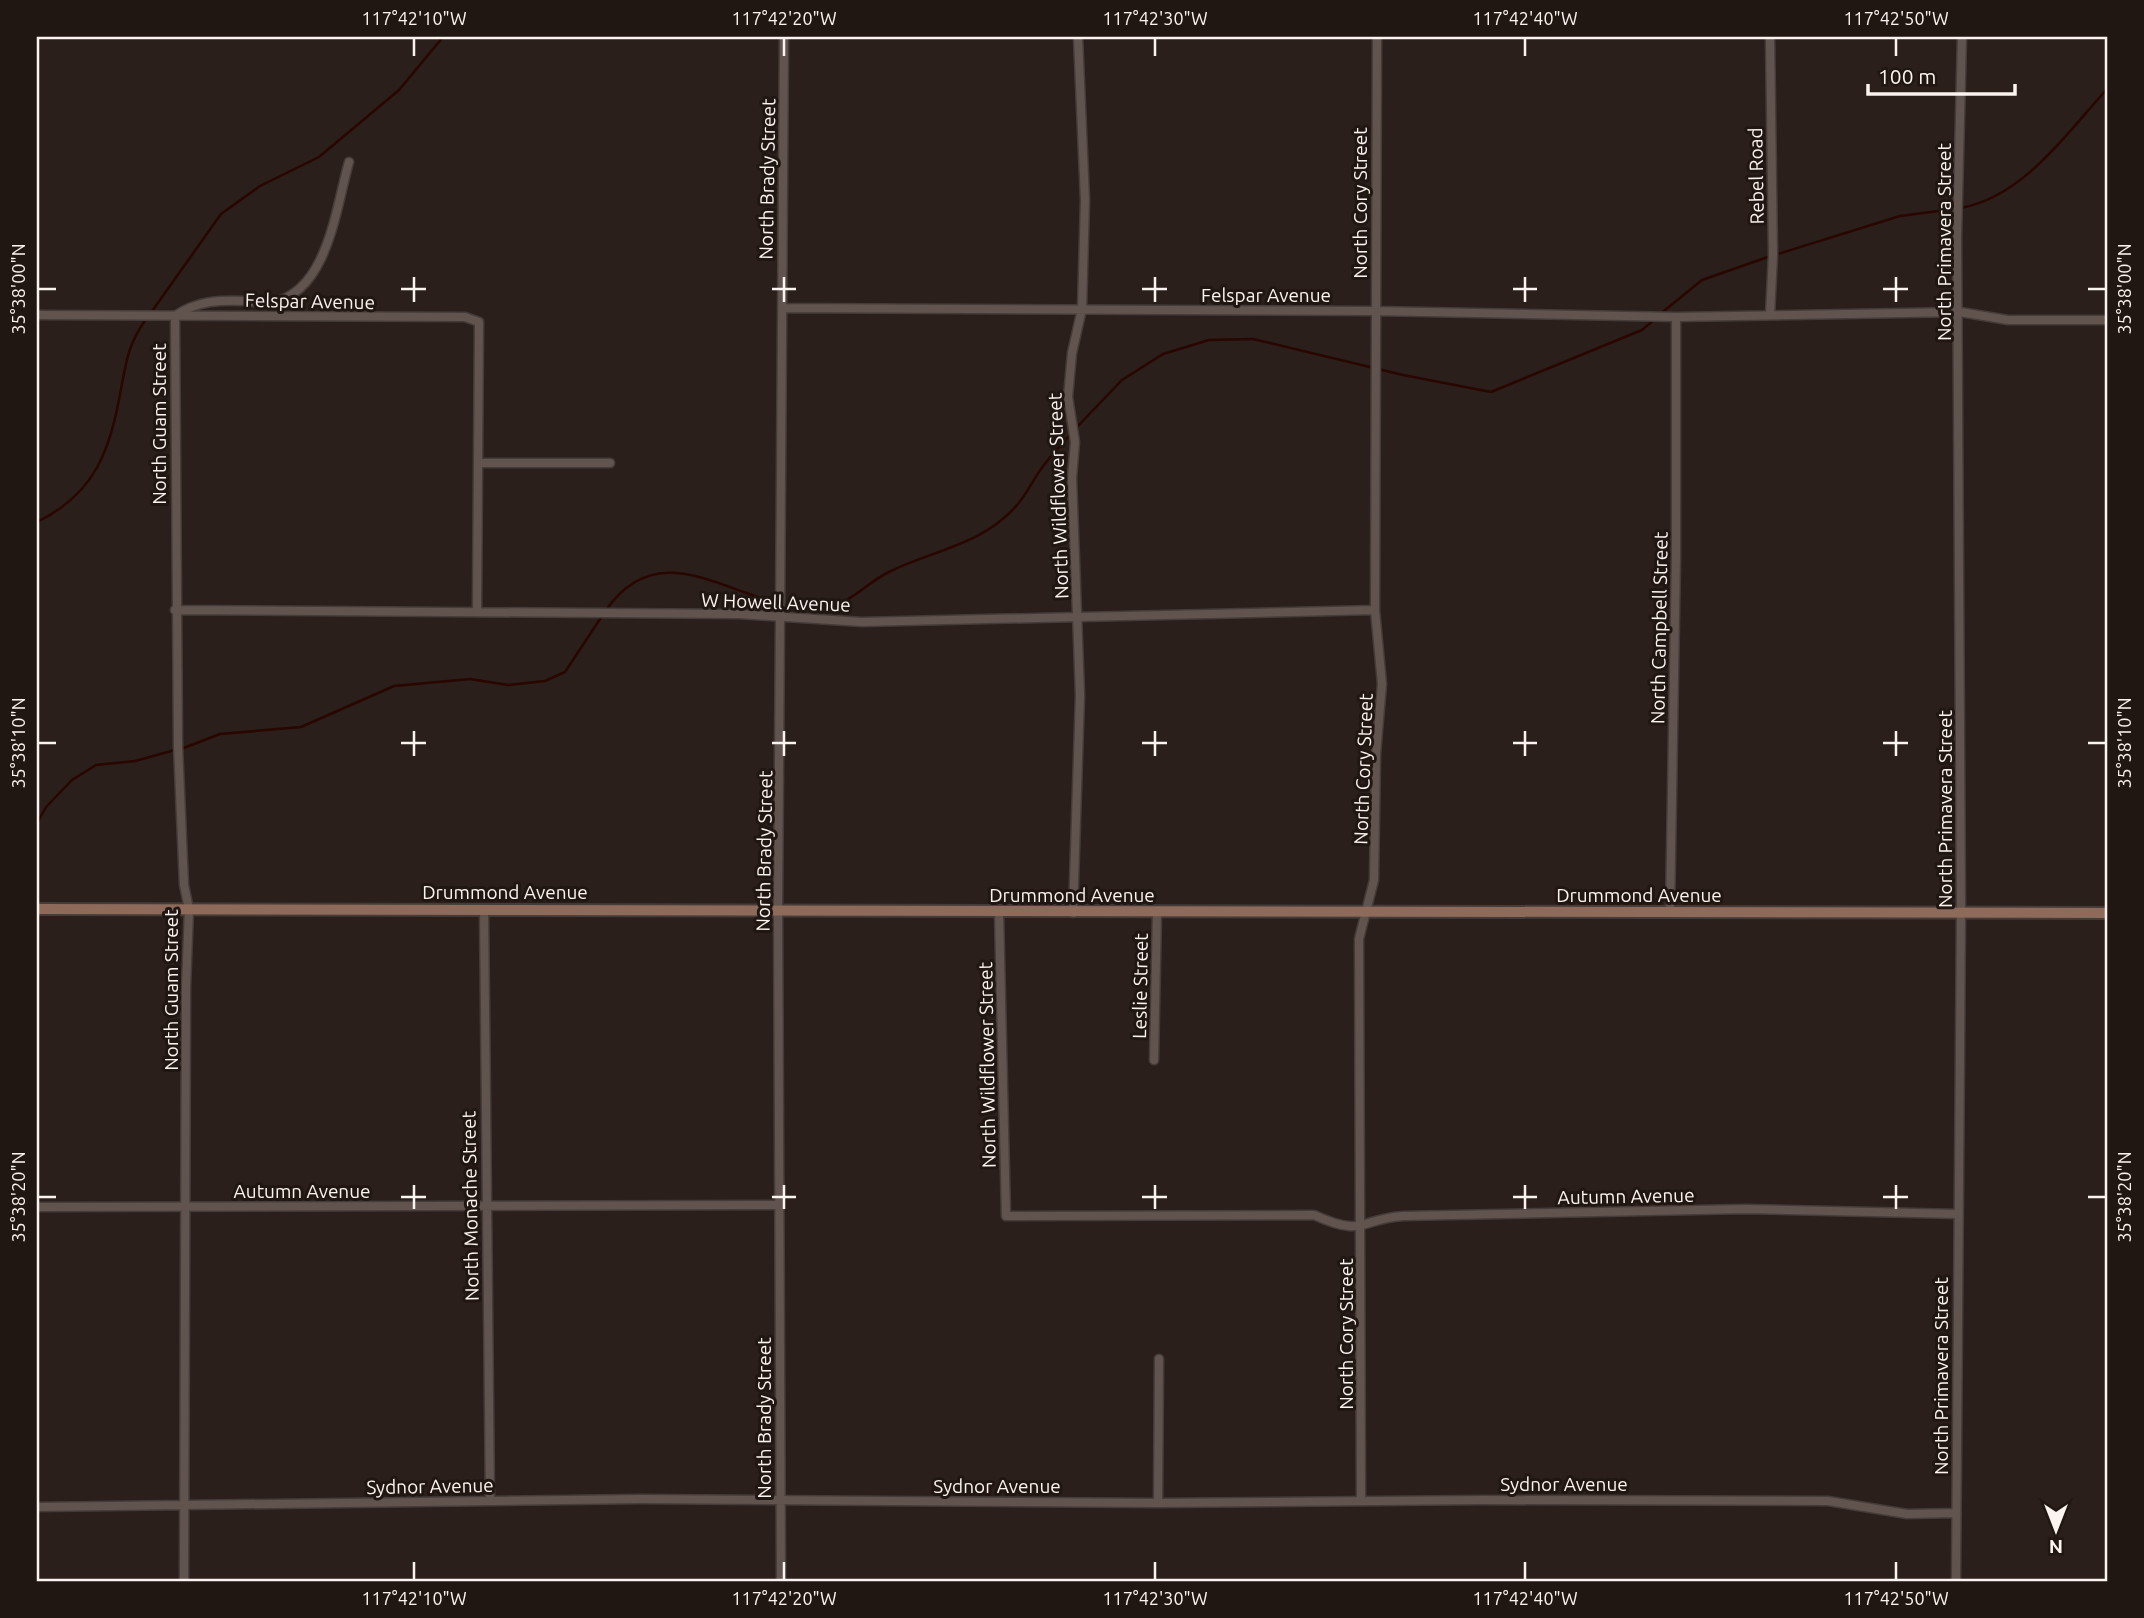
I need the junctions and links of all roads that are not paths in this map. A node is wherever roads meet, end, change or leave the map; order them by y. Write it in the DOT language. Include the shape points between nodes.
graph roads {
  1 [pos="784,37"];
  2 [pos="1078,37"];
  3 [pos="1377,37"];
  4 [pos="1770,37"];
  5 [pos="1962,37"];
  6 [pos="349,162"];
  7 [pos="782,308"];
  8 [pos="1082,309"];
  9 [pos="1375,311"];
  10 [pos="1960,312"];
  11 [pos="37,315"];
  12 [pos="1770,315"];
  13 [pos="175,316"];
  14 [pos="1675,317"];
  15 [pos="2107,320"];
  16 [pos="480,463"];
  17 [pos="610,463"];
  18 [pos="175,610"];
  19 [pos="477,610"];
  20 [pos="1375,610"];
  21 [pos="1078,617"];
  22 [pos="781,618"];
  23 [pos="37,909"];
  24 [pos="189,909"];
  25 [pos="778,909"];
  26 [pos="484,910"];
  27 [pos="1157,912"];
  28 [pos="1367,912"];
  29 [pos="1961,912"];
  30 [pos="999,913"];
  31 [pos="1073,913"];
  32 [pos="1670,913"];
  33 [pos="2107,913"];
  34 [pos="1154,1060"];
  35 [pos="778,1205"];
  36 [pos="486,1206"];
  37 [pos="37,1207"];
  38 [pos="186,1207"];
  39 [pos="1957,1214"];
  40 [pos="1006,1216"];
  41 [pos="1362,1227"];
  42 [pos="1159,1359"];
  43 [pos="1361,1500"];
  44 [pos="490,1501"];
  45 [pos="780,1502"];
  46 [pos="1158,1503"];
  47 [pos="184,1505"];
  48 [pos="37,1507"];
  49 [pos="1956,1513"];
  50 [pos="184,1581"];
  51 [pos="781,1581"];
  52 [pos="1956,1581"];
  1 -- 7 [label="street, North Brady Street"];
  2 -- 8 [label="street, North Wildflower Street" via="1085,200"];
  3 -- 9 [label="street, North Cory Street"];
  4 -- 12 [label="street, Rebel Road"];
  5 -- 10 [label="street, North Primavera Street" via="1957,237"];
  6 -- 13 [label="street" via="321,258 293,295 272,303 206,302"];
  7 -- 8 [label="street, Felspar Avenue"];
  7 -- 22 [label="street, North Brady Street"];
  8 -- 9 [label="street, Felspar Avenue"];
  8 -- 21 [label="street, North Wildflower Street" via="1068,397 1075,442 1072,478"];
  9 -- 14 [label="street, Felspar Avenue"];
  9 -- 20 [label="street, North Cory Street"];
  10 -- 12 [label="street, Felspar Avenue"];
  10 -- 15 [label="street, Felspar Avenue" via="2008,320"];
  10 -- 29 [label="street, North Primavera Street"];
  11 -- 13 [label="street, Felspar Avenue"];
  12 -- 14 [label="street, Felspar Avenue"];
  13 -- 16 [label="street, Felspar Avenue" via="465,317 479,322"];
  13 -- 18 [label="street, North Guam Street"];
  14 -- 32 [label="street, North Campbell Street"];
  16 -- 17 [label="street"];
  16 -- 19 [label="street"];
  18 -- 19 [label="street, W Howell Avenue"];
  18 -- 24 [label="street, North Guam Street" via="183,872"];
  19 -- 22 [label="street, W Howell Avenue"];
  20 -- 21 [label="street, W Howell Avenue"];
  20 -- 28 [label="street, North Cory Street" via="1382,684 1374,880"];
  21 -- 22 [label="street, W Howell Avenue" via="862,622"];
  21 -- 31 [label="street, North Wildflower Street"];
  22 -- 25 [label="street, North Brady Street"];
  23 -- 24 [label="street, Drummond Avenue"];
  24 -- 26 [label="street, Drummond Avenue"];
  24 -- 38 [label="street, North Guam Street"];
  25 -- 26 [label="street, Drummond Avenue"];
  25 -- 30 [label="street, Drummond Avenue"];
  25 -- 35 [label="street, North Brady Street"];
  26 -- 36 [label="street, North Monache Street"];
  27 -- 28 [label="street, Drummond Avenue"];
  27 -- 31 [label="street, Drummond Avenue"];
  27 -- 34 [label="street, Leslie Street"];
  28 -- 32 [label="street, Drummond Avenue"];
  28 -- 41 [label="street, North Cory Street" via="1359,939"];
  29 -- 32 [label="street, Drummond Avenue"];
  29 -- 33 [label="street, Drummond Avenue"];
  29 -- 39 [label="street, North Primavera Street"];
  30 -- 31 [label="street, Drummond Avenue"];
  30 -- 40 [label="street, North Wildflower Street"];
  35 -- 36 [label="street, Autumn Avenue"];
  35 -- 45 [label="street, North Brady Street"];
  36 -- 38 [label="street, Autumn Avenue"];
  36 -- 44 [label="street, North Monache Street"];
  37 -- 38 [label="street, Autumn Avenue"];
  38 -- 47 [label="street, North Guam Street"];
  39 -- 41 [label="street, Autumn Avenue" via="1746,1209 1418,1216 1390,1217"];
  39 -- 49 [label="street, North Primavera Street"];
  40 -- 41 [label="street, Autumn Avenue" via="1314,1215 1345,1228"];
  41 -- 43 [label="street, North Cory Street"];
  42 -- 46 [label="street"];
  43 -- 46 [label="street, Sydnor Avenue"];
  43 -- 49 [label="street, Sydnor Avenue" via="1828,1501 1907,1514"];
  44 -- 45 [label="street, Sydnor Avenue"];
  44 -- 47 [label="street, Sydnor Avenue"];
  45 -- 46 [label="street, Sydnor Avenue"];
  45 -- 51 [label="street, North Brady Street"];
  47 -- 48 [label="street, Sydnor Avenue"];
  47 -- 50 [label="street, North Guam Street"];
  49 -- 52 [label="street, North Primavera Street"];
}
